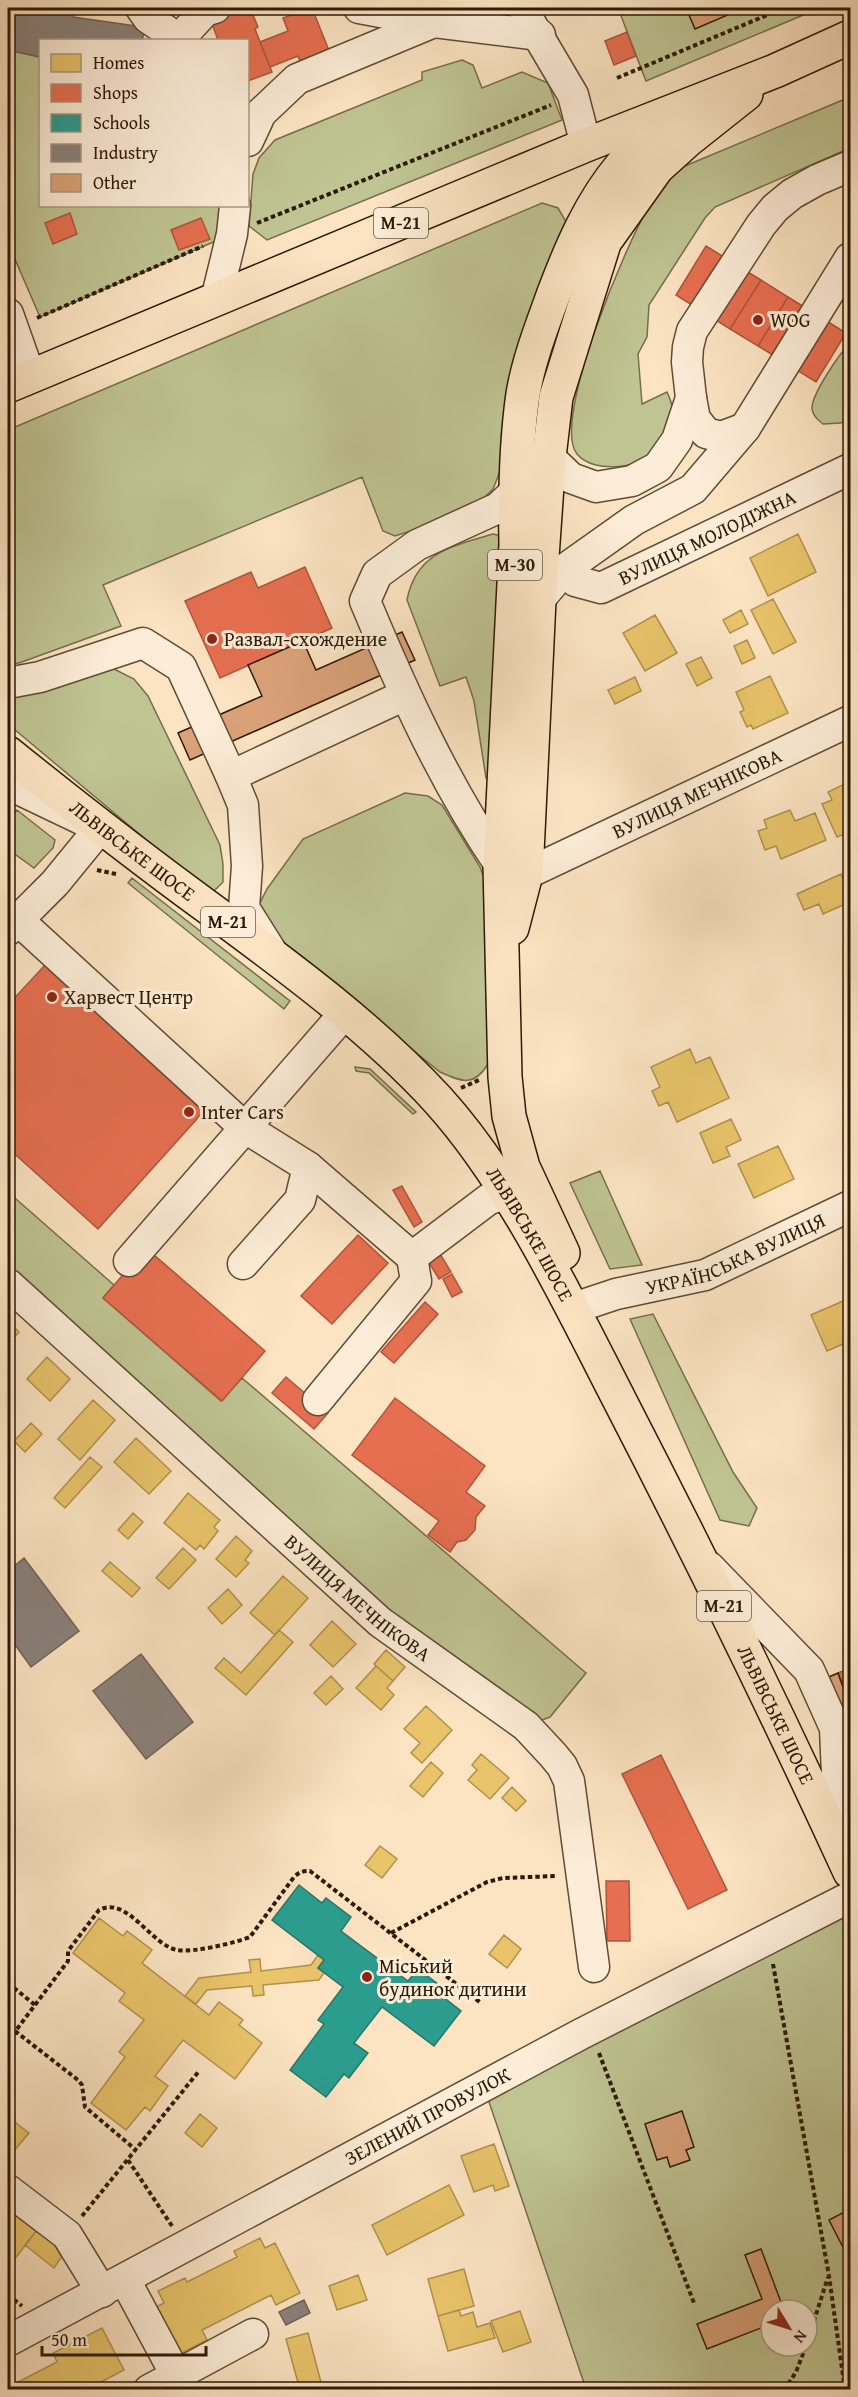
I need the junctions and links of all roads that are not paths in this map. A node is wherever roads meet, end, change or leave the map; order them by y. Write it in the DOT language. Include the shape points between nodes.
graph roads {
  1 [pos="141,8"];
  2 [pos="215,8"];
  3 [pos="359,8"];
  4 [pos="499,8"];
  5 [pos="524,8"];
  6 [pos="540,21"];
  7 [pos="435,22"];
  8 [pos="850,37"];
  9 [pos="179,39"];
  10 [pos="181,39"];
  11 [pos="775,71"];
  12 [pos="692,105"];
  13 [pos="249,139"];
  14 [pos="586,145"];
  15 [pos="850,166"];
  16 [pos="609,181"];
  17 [pos="234,220"];
  18 [pos="602,245"];
  19 [pos="850,258"];
  20 [pos="216,300"];
  21 [pos="9,323"];
  22 [pos="19,381"];
  23 [pos="690,398"];
  24 [pos="745,428"];
  25 [pos="549,457"];
  26 [pos="850,469"];
  27 [pos="515,492"];
  28 [pos="565,569"];
  29 [pos="539,600"];
  30 [pos="8,683"];
  31 [pos="405,695"];
  32 [pos="850,721"];
  33 [pos="8,753"];
  34 [pos="231,776"];
  35 [pos="8,784"];
  36 [pos="100,828"];
  37 [pos="523,868"];
  38 [pos="13,925"];
  39 [pos="274,957"];
  40 [pos="344,1014"];
  41 [pos="244,1127"];
  42 [pos="308,1167"];
  43 [pos="507,1194"];
  44 [pos="850,1206"];
  45 [pos="412,1257"];
  46 [pos="129,1261"];
  47 [pos="243,1264"];
  48 [pos="8,1284"];
  49 [pos="586,1304"];
  50 [pos="603,1368"];
  51 [pos="318,1400"];
  52 [pos="701,1558"];
  53 [pos="847,1853"];
  54 [pos="850,1897"];
  55 [pos="594,1967"];
  56 [pos="8,2190"];
  57 [pos="113,2286"];
  58 [pos="253,2334"];
  59 [pos="8,2341"];
  60 [pos="176,2375"];
  61 [pos="149,2390"];
  1 -- 9 [label="street" via="148,18"];
  2 -- 10 [label="street" via="206,11"];
  3 -- 7 [label="street"];
  4 -- 6 [label="street"];
  5 -- 6 [label="street" via="527,17"];
  6 -- 7 [label="street"];
  6 -- 14 [label="street" via="573,95"];
  7 -- 13 [label="street" via="297,80 261,113"];
  8 -- 11 [label="highway, М-30"];
  11 -- 12 [label="highway, М-30"];
  11 -- 18 [label="highway, М-30" via="657,168"];
  12 -- 14 [label="highway"];
  12 -- 16 [label="highway, М-30" via="649,138"];
  14 -- 16 [label="highway, М-21" via="601,160"];
  14 -- 20 [label="highway, М-21"];
  15 -- 23 [label="street" via="792,194 761,225 692,331 687,362"];
  16 -- 18 [label="highway, М-21" via="612,218"];
  16 -- 27 [label="highway, М-30" via="576,235 538,335 523,393"];
  17 -- 20 [label="street"];
  18 -- 25 [label="highway, М-21" via="556,397"];
  19 -- 24 [label="street"];
  20 -- 22 [label="highway, М-21"];
  21 -- 22 [label="street"];
  23 -- 24 [label="street" via="706,433 721,437"];
  23 -- 25 [label="street" via="677,440 665,458 632,481 596,487 571,478"];
  24 -- 28 [label="street" via="693,489 634,519"];
  25 -- 29 [label="highway, М-21"];
  26 -- 28 [label="street, ВУЛИЦЯ МОЛОДІЖНА" via="602,588 575,580"];
  27 -- 31 [label="street" via="498,508 417,545 377,574 365,601"];
  27 -- 37 [label="highway, М-30"];
  28 -- 29 [label="street"];
  29 -- 37 [label="highway, М-21"];
  30 -- 34 [label="street" via="40,677 143,644 182,667"];
  31 -- 34 [label="street"];
  31 -- 37 [label="street" via="477,831"];
  32 -- 37 [label="street, ВУЛИЦЯ МЕЧНІКОВА"];
  33 -- 36 [label="highway, ЛЬВІВСЬКЕ ШОСЕ / М-21"];
  34 -- 39 [label="street" via="243,805 248,866 244,908"];
  35 -- 36 [label="street"];
  36 -- 38 [label="street" via="55,883"];
  36 -- 39 [label="highway, ЛЬВІВСЬКЕ ШОСЕ / М-21"];
  37 -- 49 [label="highway, М-21" via="501,967 509,1116 523,1167"];
  38 -- 41 [label="street"];
  39 -- 40 [label="highway, ЛЬВІВСЬКЕ ШОСЕ / М-21"];
  40 -- 41 [label="street"];
  40 -- 43 [label="highway, ЛЬВІВСЬКЕ ШОСЕ / М-21" via="439,1101"];
  41 -- 42 [label="street"];
  41 -- 46 [label="street"];
  42 -- 45 [label="street"];
  42 -- 47 [label="street" via="300,1200"];
  43 -- 45 [label="street" via="489,1199"];
  43 -- 50 [label="highway, ЛЬВІВСЬКЕ ШОСЕ / М-21"];
  44 -- 49 [label="street, УКРАЇНСЬКА ВУЛИЦЯ" via="705,1275"];
  45 -- 51 [label="street" via="416,1281"];
  48 -- 55 [label="street, ВУЛИЦЯ МЕЧНІКОВА" via="380,1622 526,1726 543,1743 569,1781"];
  49 -- 50 [label="highway, М-21"];
  50 -- 52 [label="highway, ЛЬВІВСЬКЕ ШОСЕ / М-21"];
  52 -- 53 [label="highway, ЛЬВІВСЬКЕ ШОСЕ / М-21"];
  52 -- 53 [label="street" via="809,1670 835,1728"];
  54 -- 57 [label="street, ЗЕЛЕНИЙ ПРОВУЛОК" via="590,2030"];
  56 -- 57 [label="street" via="67,2235"];
  57 -- 59 [label="street, ЗЕЛЕНИЙ ПРОВУЛОК"];
  57 -- 60 [label="street"];
  58 -- 60 [label="street"];
  60 -- 61 [label="street"];
}
